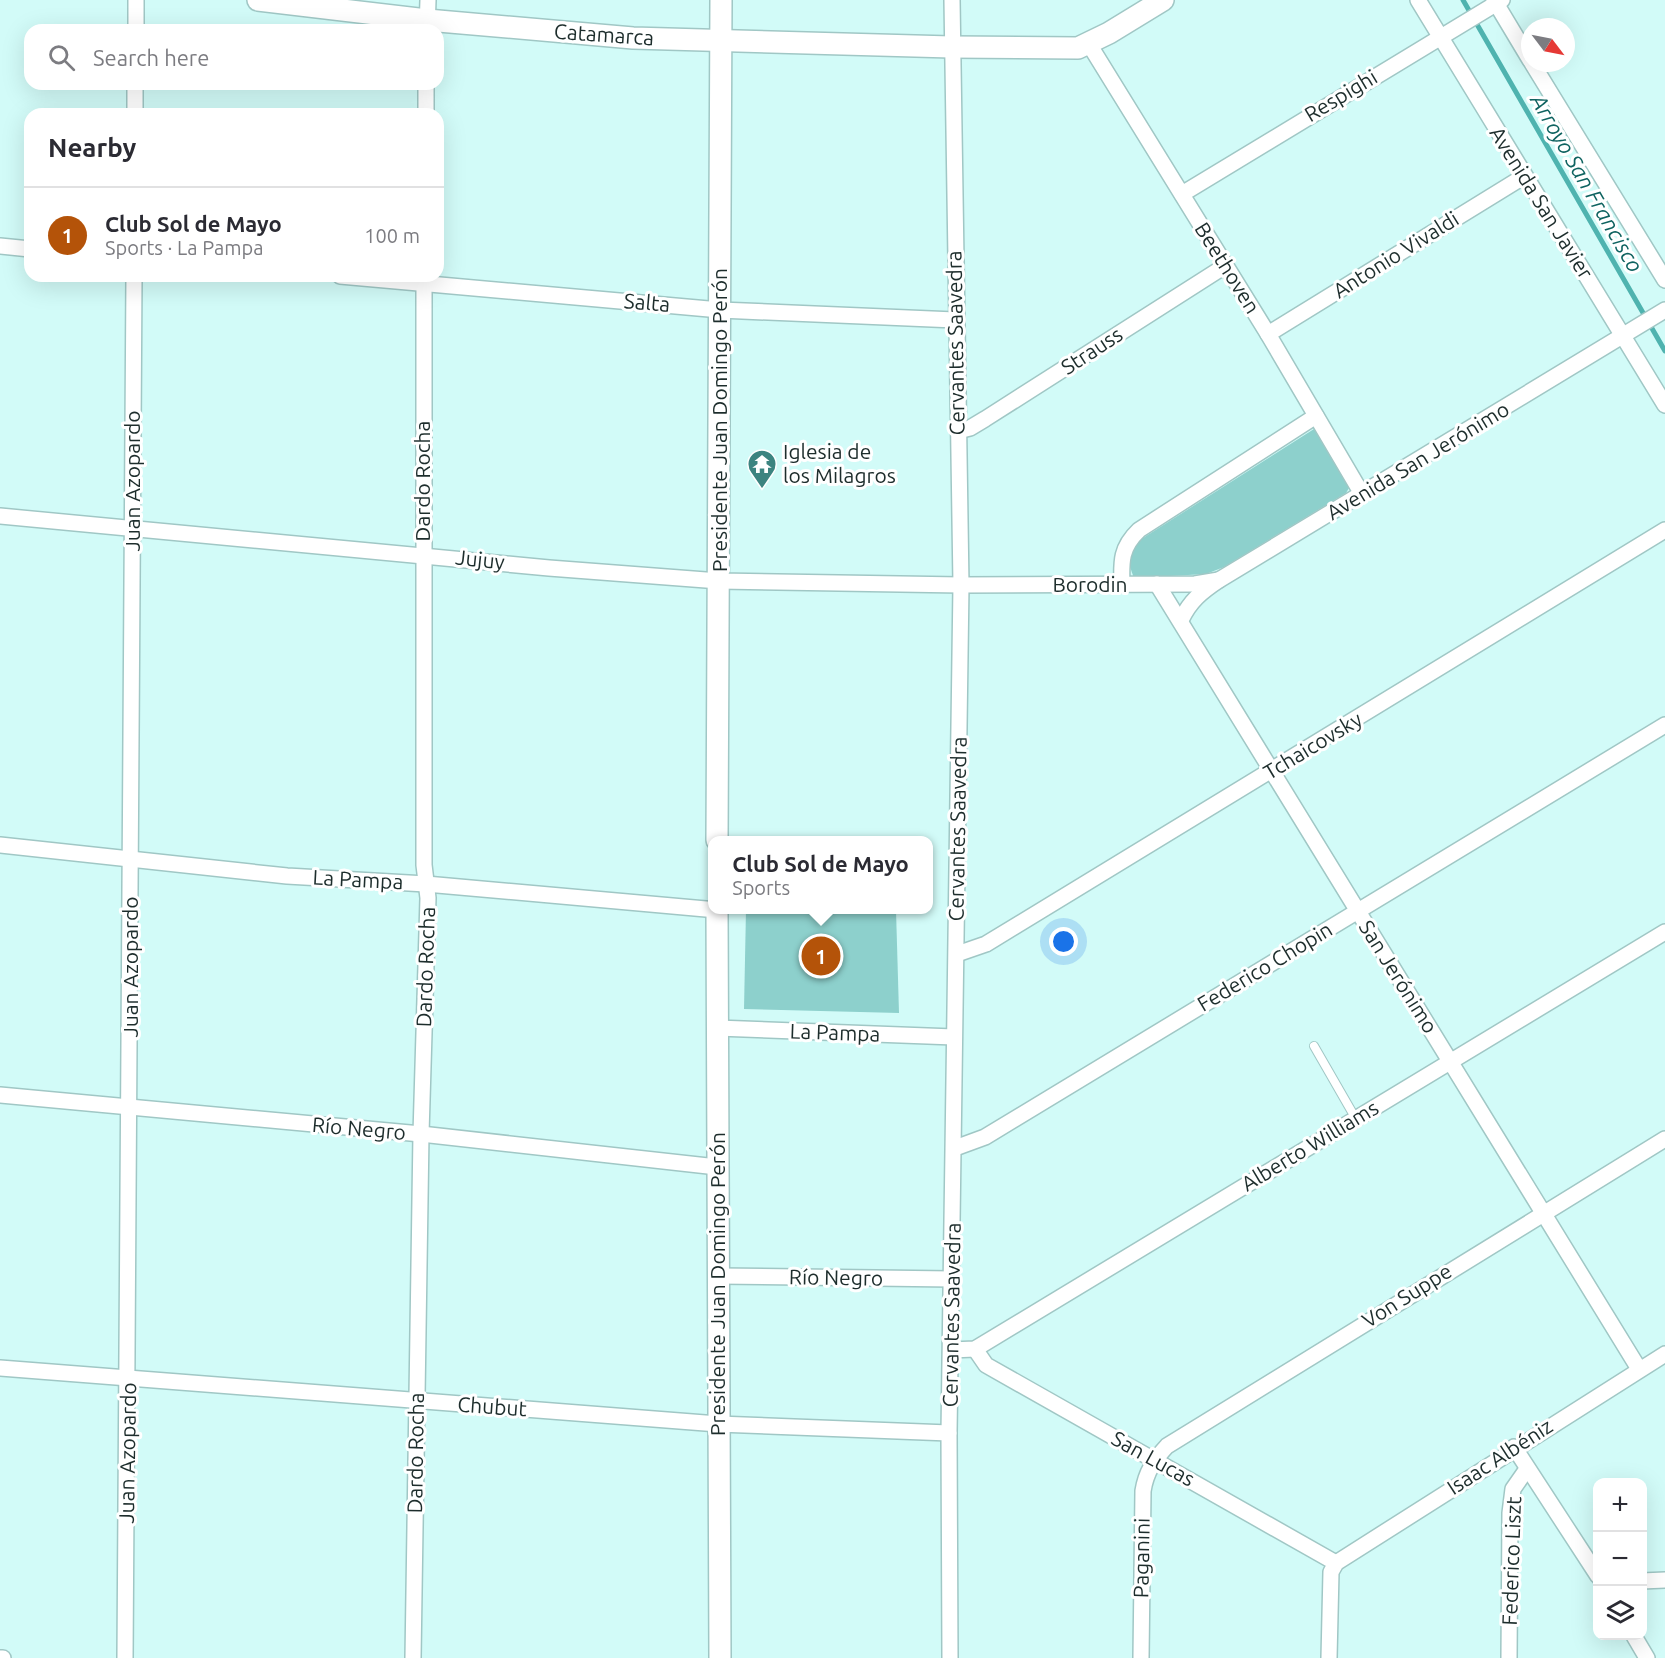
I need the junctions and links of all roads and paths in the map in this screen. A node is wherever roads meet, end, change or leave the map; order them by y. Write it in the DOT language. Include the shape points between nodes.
graph roads {
  1 [pos="136,0"];
  2 [pos="258,0"];
  3 [pos="721,0"];
  4 [pos="952,0"];
  5 [pos="1163,0"];
  6 [pos="1418,0"];
  7 [pos="1495,3"];
  8 [pos="427,16"];
  9 [pos="136,24"];
  10 [pos="1440,36"];
  11 [pos="721,42"];
  12 [pos="1089,44"];
  13 [pos="1521,45"];
  14 [pos="951,47"];
  15 [pos="1538,72"];
  16 [pos="135,90"];
  17 [pos="426,90"];
  18 [pos="135,108"];
  19 [pos="426,108"];
  20 [pos="1523,177"];
  21 [pos="1182,194"];
  22 [pos="0,246"];
  23 [pos="24,248"];
  24 [pos="1225,266"];
  25 [pos="1665,280"];
  26 [pos="134,282"];
  27 [pos="424,282"];
  28 [pos="444,282"];
  29 [pos="720,310"];
  30 [pos="1664,311"];
  31 [pos="955,320"];
  32 [pos="1629,333"];
  33 [pos="1268,334"];
  34 [pos="1665,405"];
  35 [pos="1317,416"];
  36 [pos="958,431"];
  37 [pos="1362,494"];
  38 [pos="0,516"];
  39 [pos="133,527"];
  40 [pos="1665,530"];
  41 [pos="423,554"];
  42 [pos="1219,580"];
  43 [pos="719,581"];
  44 [pos="1157,584"];
  45 [pos="961,585"];
  46 [pos="1122,585"];
  47 [pos="1181,620"];
  48 [pos="1665,725"];
  49 [pos="1272,771"];
  50 [pos="717,836"];
  51 [pos="0,845"];
  52 [pos="131,860"];
  53 [pos="426,884"];
  54 [pos="708,909"];
  55 [pos="1357,911"];
  56 [pos="717,914"];
  57 [pos="1665,932"];
  58 [pos="957,954"];
  59 [pos="717,1028"];
  60 [pos="954,1037"];
  61 [pos="1314,1047"];
  62 [pos="1450,1061"];
  63 [pos="0,1095"];
  64 [pos="131,1107"];
  65 [pos="1356,1119"];
  66 [pos="421,1134"];
  67 [pos="1665,1138"];
  68 [pos="955,1148"];
  69 [pos="717,1167"];
  70 [pos="1542,1212"];
  71 [pos="719,1276"];
  72 [pos="952,1279"];
  73 [pos="975,1349"];
  74 [pos="951,1350"];
  75 [pos="1665,1355"];
  76 [pos="0,1368"];
  77 [pos="1639,1369"];
  78 [pos="129,1380"];
  79 [pos="417,1401"];
  80 [pos="718,1424"];
  81 [pos="949,1433"];
  82 [pos="1514,1447"];
  83 [pos="1154,1460"];
  84 [pos="1527,1469"];
  85 [pos="1336,1563"];
  86 [pos="1593,1568"];
  87 [pos="1665,1580"];
  88 [pos="1647,1581"];
  89 [pos="1637,1640"];
  90 [pos="125,1658"];
  91 [pos="413,1658"];
  92 [pos="720,1658"];
  93 [pos="950,1658"];
  94 [pos="1141,1658"];
  95 [pos="1329,1658"];
  96 [pos="1509,1658"];
  97 [pos="1647,1658"];
  1 -- 9 [label="street"];
  2 -- 8 [label="street, Catamarca"];
  3 -- 11 [label="street, Presidente Juan Domingo Perón"];
  4 -- 14 [label="street, Cervantes Saavedra"];
  5 -- 12 [label="street"];
  6 -- 10 [label="street, Avenida San Javier"];
  7 -- 10 [label="street, Respighi"];
  7 -- 13 [label="street"];
  8 -- 11 [label="street, Catamarca" via="633,38"];
  10 -- 20 [label="street, Avenida San Javier"];
  10 -- 21 [label="street, Respighi"];
  11 -- 14 [label="street, Catamarca"];
  11 -- 29 [label="street, Presidente Juan Domingo Perón"];
  12 -- 14 [label="street, Catamarca" via="1078,48"];
  12 -- 21 [label="street, Beethoven"];
  14 -- 31 [label="street, Cervantes Saavedra"];
  15 -- 25 [label="street"];
  16 -- 18 [label="street"];
  17 -- 19 [label="street"];
  20 -- 32 [label="street, Avenida San Javier"];
  20 -- 33 [label="street, Antonio Vivaldi"];
  21 -- 24 [label="street, Beethoven"];
  22 -- 23 [label="street"];
  24 -- 33 [label="street, Beethoven"];
  24 -- 36 [label="street, Strauss" via="985,419"];
  26 -- 39 [label="street, Juan Azopardo"];
  27 -- 41 [label="street, Dardo Rocha"];
  28 -- 29 [label="street, Salta"];
  29 -- 31 [label="street, Salta"];
  29 -- 43 [label="street, Presidente Juan Domingo Perón"];
  30 -- 32 [label="street, Avenida San Jerónimo"];
  31 -- 36 [label="street, Cervantes Saavedra"];
  32 -- 34 [label="street, Avenida San Javier"];
  32 -- 37 [label="street, Avenida San Jerónimo"];
  33 -- 35 [label="street, Beethoven"];
  35 -- 37 [label="street, Beethoven"];
  35 -- 46 [label="street" via="1139,530 1121,555"];
  36 -- 45 [label="street, Cervantes Saavedra"];
  37 -- 42 [label="street, Avenida San Jerónimo"];
  38 -- 39 [label="street, Jujuy"];
  39 -- 41 [label="street, Jujuy"];
  39 -- 52 [label="street, Juan Azopardo"];
  40 -- 49 [label="street, Tchaicovsky"];
  41 -- 43 [label="street, Jujuy"];
  41 -- 53 [label="street, Dardo Rocha"];
  42 -- 44 [label="street, Borodin"];
  42 -- 47 [label="street, Avenida San Jerónimo" via="1199,593"];
  43 -- 45 [label="street, Jujuy"];
  43 -- 50 [label="street, Presidente Juan Domingo Perón"];
  44 -- 46 [label="street, Borodin"];
  44 -- 47 [label="street, San Jerónimo"];
  45 -- 46 [label="street, Borodin"];
  45 -- 58 [label="street, Cervantes Saavedra"];
  47 -- 49 [label="street, San Jerónimo"];
  48 -- 55 [label="street, Federico Chopin"];
  49 -- 55 [label="street, San Jerónimo"];
  49 -- 58 [label="street, Tchaicovsky" via="986,944"];
  51 -- 52 [label="street, La Pampa"];
  52 -- 53 [label="street, La Pampa" via="287,876"];
  52 -- 64 [label="street, Juan Azopardo"];
  53 -- 54 [label="street, La Pampa"];
  53 -- 66 [label="street, Dardo Rocha"];
  55 -- 62 [label="street, San Jerónimo"];
  55 -- 68 [label="street, Federico Chopin" via="985,1137"];
  56 -- 59 [label="street, Presidente Juan Domingo Perón"];
  57 -- 62 [label="street, Alberto Williams"];
  58 -- 60 [label="street, Cervantes Saavedra"];
  59 -- 60 [label="street, La Pampa"];
  59 -- 69 [label="street, Presidente Juan Domingo Perón"];
  60 -- 68 [label="street, Cervantes Saavedra"];
  61 -- 65 [label="lane"];
  62 -- 65 [label="street, Alberto Williams"];
  62 -- 70 [label="street, San Jerónimo"];
  63 -- 64 [label="street, Río Negro"];
  64 -- 66 [label="street, Río Negro"];
  64 -- 78 [label="street, Juan Azopardo"];
  65 -- 73 [label="street, Alberto Williams"];
  66 -- 69 [label="street, Río Negro"];
  66 -- 79 [label="street, Dardo Rocha"];
  67 -- 70 [label="street, Von Suppe"];
  68 -- 72 [label="street, Cervantes Saavedra"];
  69 -- 71 [label="street, Presidente Juan Domingo Perón"];
  70 -- 77 [label="street, San Jerónimo"];
  70 -- 83 [label="street, Von Suppe" via="1167,1446"];
  71 -- 72 [label="street, Río Negro"];
  71 -- 80 [label="street, Presidente Juan Domingo Perón"];
  72 -- 74 [label="street, Cervantes Saavedra"];
  73 -- 74 [label="street, Alberto Williams"];
  73 -- 83 [label="street, San Lucas" via="986,1365"];
  74 -- 81 [label="street, Cervantes Saavedra"];
  75 -- 77 [label="street, Isaac Albéniz"];
  76 -- 78 [label="street, Chubut"];
  77 -- 82 [label="street, Isaac Albéniz"];
  78 -- 79 [label="street, Chubut"];
  78 -- 90 [label="street, Juan Azopardo"];
  79 -- 80 [label="street, Chubut"];
  79 -- 91 [label="street, Dardo Rocha"];
  80 -- 81 [label="street, Chubut"];
  80 -- 92 [label="street, Presidente Juan Domingo Perón"];
  81 -- 93 [label="street, Cervantes Saavedra"];
  82 -- 84 [label="street"];
  82 -- 85 [label="street, Isaac Albéniz"];
  83 -- 85 [label="street, San Lucas"];
  83 -- 94 [label="street, Paganini" via="1143,1491"];
  84 -- 86 [label="street"];
  84 -- 96 [label="street, Federico Liszt" via="1513,1489 1510,1513"];
  85 -- 95 [label="street" via="1331,1572"];
  87 -- 88 [label="street"];
  89 -- 97 [label="street"];
}
